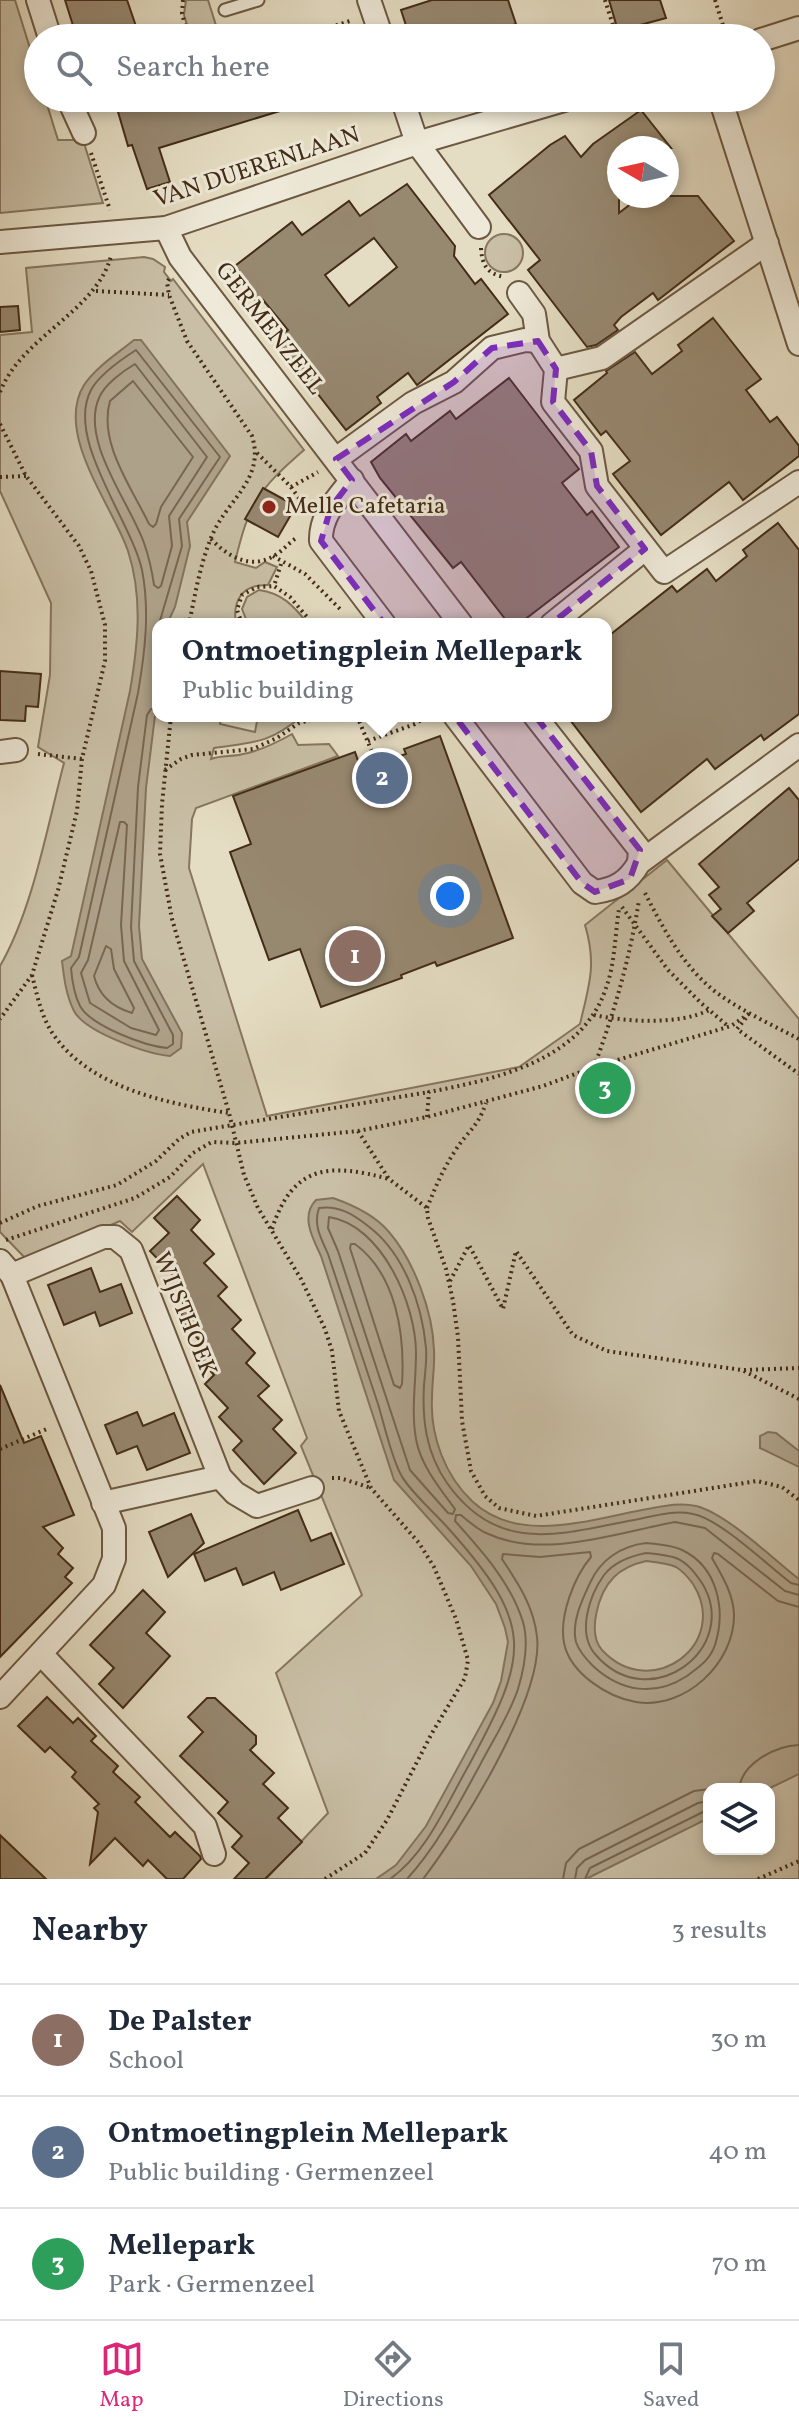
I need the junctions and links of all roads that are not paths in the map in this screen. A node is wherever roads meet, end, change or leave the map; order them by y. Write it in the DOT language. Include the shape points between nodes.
graph roads {
  1 [pos="38,0"];
  2 [pos="258,0"];
  3 [pos="225,10"];
  4 [pos="46,24"];
  5 [pos="799,28"];
  6 [pos="775,36"];
  7 [pos="74,112"];
  8 [pos="407,112"];
  9 [pos="523,112"];
  10 [pos="725,112"];
  11 [pos="84,133"];
  12 [pos="417,143"];
  13 [pos="479,227"];
  14 [pos="166,228"];
  15 [pos="0,242"];
  16 [pos="767,243"];
  17 [pos="799,271"];
  18 [pos="776,272"];
  19 [pos="519,293"];
  20 [pos="538,341"];
  21 [pos="799,344"];
  22 [pos="556,369"];
  23 [pos="336,459"];
  24 [pos="352,480"];
  25 [pos="799,482"];
  26 [pos="645,549"];
  27 [pos="379,618"];
  28 [pos="456,618"];
  29 [pos="559,618"];
  30 [pos="460,722"];
  31 [pos="540,722"];
  32 [pos="799,745"];
  33 [pos="639,863"];
  34 [pos="6,1268"];
  35 [pos="220,1477"];
  36 [pos="312,1488"];
  37 [pos="103,1503"];
  38 [pos="41,1654"];
  39 [pos="0,1697"];
  40 [pos="214,1854"];
  1 -- 4 [label="street"];
  2 -- 3 [label="lane"];
  5 -- 6 [label="street"];
  7 -- 11 [label="street"];
  8 -- 12 [label="street"];
  9 -- 12 [label="street, VAN DUERENLAAN"];
  10 -- 16 [label="street"];
  12 -- 13 [label="street"];
  12 -- 14 [label="street, VAN DUERENLAAN"];
  14 -- 15 [label="street, VAN DUERENLAAN"];
  14 -- 23 [label="street, GERMENZEEL" via="180,257"];
  16 -- 18 [label="street"];
  16 -- 22 [label="street" via="602,358"];
  17 -- 18 [label="street"];
  18 -- 21 [label="street"];
  19 -- 20 [label="street" via="534,314"];
  20 -- 22 [label="street"];
  20 -- 23 [label="street" via="492,348 454,382 413,403"];
  22 -- 26 [label="street" via="553,402 591,451 597,486"];
  23 -- 24 [label="street, GERMENZEEL"];
  24 -- 27 [label="street" via="320,528 321,541"];
  24 -- 28 [label="street, GERMENZEEL"];
  25 -- 26 [label="street" via="664,572"];
  26 -- 29 [label="street"];
  30 -- 33 [label="street" via="582,883 595,892 612,889 630,879"];
  31 -- 33 [label="street" via="640,850"];
  32 -- 33 [label="street"];
  34 -- 35 [label="street, WIJSTHOEK" via="103,1237 115,1237 131,1250"];
  34 -- 37 [label="street, WIJSTHOEK"];
  35 -- 36 [label="street, WIJSTHOEK" via="257,1506"];
  35 -- 37 [label="street"];
  37 -- 38 [label="street, WIJSTHOEK" via="114,1528 114,1559 104,1585"];
  38 -- 39 [label="street, WIJSTHOEK"];
  38 -- 40 [label="street" via="205,1826"];
}
